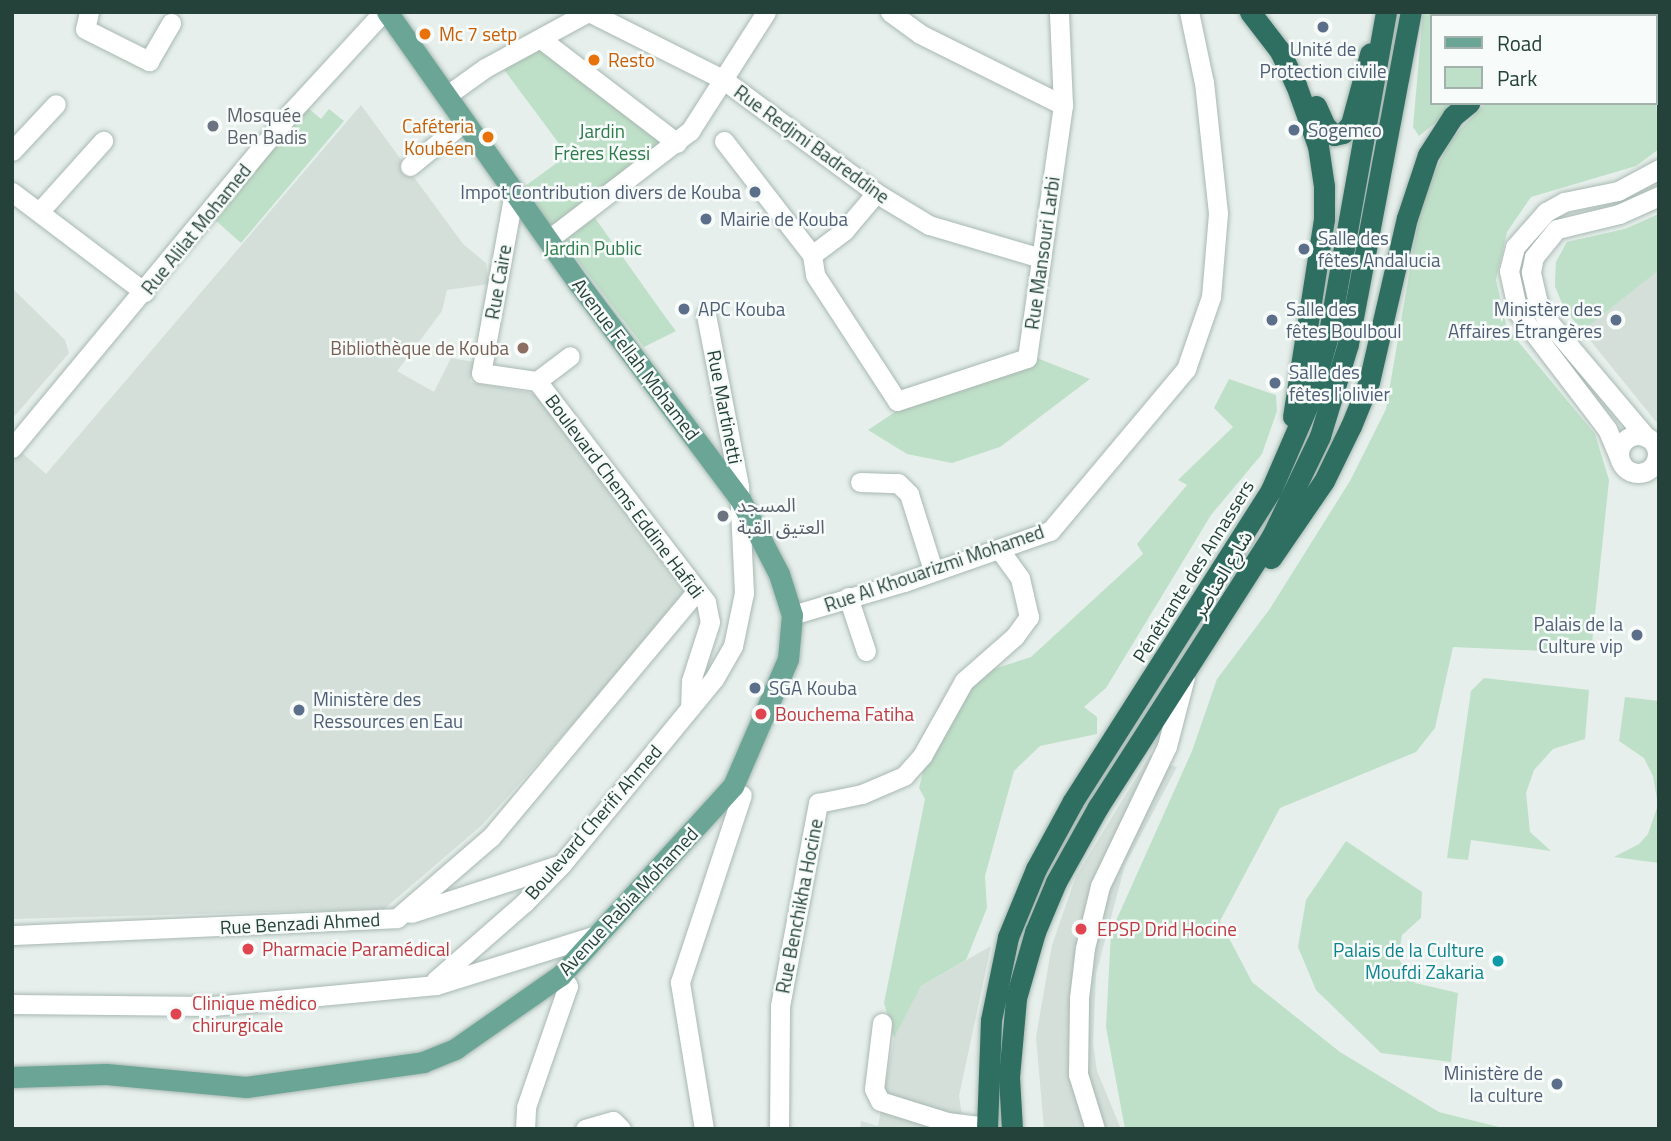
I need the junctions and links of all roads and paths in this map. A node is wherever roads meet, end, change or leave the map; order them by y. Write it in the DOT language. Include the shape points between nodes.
graph roads {
  1 [pos="89,12"];
  2 [pos="385,12"];
  3 [pos="588,12"];
  4 [pos="766,12"];
  5 [pos="890,12"];
  6 [pos="1059,12"];
  7 [pos="1189,12"];
  8 [pos="1250,12"];
  9 [pos="1268,12"];
  10 [pos="1385,12"];
  11 [pos="1411,12"];
  12 [pos="171,23"];
  13 [pos="541,39"];
  14 [pos="724,80"];
  15 [pos="446,96"];
  16 [pos="56,104"];
  17 [pos="1063,105"];
  18 [pos="1467,105"];
  19 [pos="464,122"];
  20 [pos="103,141"];
  21 [pos="724,141"];
  22 [pos="677,143"];
  23 [pos="12,152"];
  24 [pos="410,166"];
  25 [pos="1659,169"];
  26 [pos="12,192"];
  27 [pos="514,192"];
  28 [pos="876,193"];
  29 [pos="1659,196"];
  30 [pos="39,212"];
  31 [pos="549,239"];
  32 [pos="812,255"];
  33 [pos="1041,258"];
  34 [pos="144,292"];
  35 [pos="706,314"];
  36 [pos="570,356"];
  37 [pos="481,373"];
  38 [pos="537,381"];
  39 [pos="1654,443"];
  40 [pos="12,448"];
  41 [pos="1286,457"];
  42 [pos="1619,457"];
  43 [pos="1651,474"];
  44 [pos="860,482"];
  45 [pos="740,499"];
  46 [pos="1000,550"];
  47 [pos="933,570"];
  48 [pos="696,592"];
  49 [pos="848,597"];
  50 [pos="1231,605"];
  51 [pos="792,615"];
  52 [pos="866,651"];
  53 [pos="1185,675"];
  54 [pos="690,708"];
  55 [pos="742,795"];
  56 [pos="562,864"];
  57 [pos="397,918"];
  58 [pos="600,934"];
  59 [pos="12,935"];
  60 [pos="561,975"];
  61 [pos="436,985"];
  62 [pos="12,1004"];
  63 [pos="882,1023"];
  64 [pos="12,1068"];
  65 [pos="39,1075"];
  66 [pos="12,1077"];
  67 [pos="987,1128"];
  68 [pos="526,1129"];
  69 [pos="585,1129"];
  70 [pos="621,1129"];
  71 [pos="704,1129"];
  72 [pos="779,1129"];
  73 [pos="1012,1129"];
  74 [pos="1095,1129"];
  1 -- 12 [label="street" via="85,29 149,61"];
  2 -- 15 [label="main road, Avenue Fellah Mohamed"];
  2 -- 34 [label="street, Rue Alilat Mohamed" via="292,111"];
  3 -- 13 [label="street"];
  3 -- 14 [label="street, Rue Redjmi Badreddine"];
  4 -- 14 [label="street"];
  5 -- 17 [label="street" via="920,34"];
  6 -- 17 [label="street, Rue Mansouri Larbi"];
  7 -- 46 [label="street, Rue Al Khouarizmi Mohamed" via="1204,83 1218,213 1211,297 1186,369 1050,531"];
  8 -- 41 [label="highway" via="1280,51 1296,85 1318,146 1324,186 1324,219"];
  9 -- 10 [label="highway" via="1297,59 1325,126 1334,135 1351,124"];
  10 -- 41 [label="highway, Pénétrante des Annassers" via="1329,332 1309,402"];
  11 -- 50 [label="highway, شارع العناصر" via="1348,344 1324,423 1271,538"];
  13 -- 15 [label="street"];
  13 -- 22 [label="street"];
  14 -- 22 [label="street"];
  14 -- 28 [label="street, Rue Redjmi Badreddine"];
  15 -- 19 [label="main road, Avenue Fellah Mohamed"];
  16 -- 23 [label="street"];
  17 -- 33 [label="street, Rue Mansouri Larbi"];
  18 -- 50 [label="highway" via="1453,116 1428,155 1407,218 1369,382 1351,426 1294,528"];
  19 -- 24 [label="street"];
  19 -- 27 [label="main road, Avenue Fellah Mohamed"];
  20 -- 30 [label="street"];
  21 -- 32 [label="street"];
  22 -- 31 [label="street"];
  25 -- 42 [label="street" via="1618,191 1564,202 1546,212 1516,247 1509,271 1518,312 1607,429"];
  26 -- 30 [label="street"];
  27 -- 31 [label="main road, Avenue Fellah Mohamed"];
  27 -- 37 [label="street, Rue Caire"];
  28 -- 32 [label="street" via="844,231"];
  28 -- 33 [label="street, Rue Redjmi Badreddine" via="929,225"];
  29 -- 39 [label="street" via="1619,214 1557,229 1534,257 1531,272 1538,303 1548,320"];
  30 -- 34 [label="street"];
  31 -- 45 [label="main road, Avenue Fellah Mohamed"];
  32 -- 33 [label="street, Rue Mansouri Larbi" via="815,275 897,401 1027,358"];
  34 -- 40 [label="street, Rue Alilat Mohamed"];
  35 -- 45 [label="street, Rue Martinetti"];
  36 -- 38 [label="street"];
  37 -- 38 [label="street, Boulevard Chems Eddine Hafidi"];
  38 -- 48 [label="street, Boulevard Chems Eddine Hafidi"];
  39 -- 42 [label="street" via="1635,435 1624,440"];
  39 -- 43 [label="street" via="1656,462"];
  41 -- 67 [label="highway, Pénétrante des Annassers" via="1248,529 1073,801 1036,869 1007,937 991,1020"];
  42 -- 43 [label="street" via="1629,471"];
  44 -- 47 [label="street" via="898,483 909,494"];
  45 -- 51 [label="main road, Avenue Rabia Mohamed" via="779,574"];
  45 -- 54 [label="street, Rue Martinetti" via="744,593 733,646"];
  46 -- 47 [label="street, Rue Al Khouarizmi Mohamed"];
  46 -- 72 [label="street, Rue Benchikha Hocine" via="1020,578 1029,617 1015,636 964,681 922,757 904,776 862,794 818,803 780,1006"];
  47 -- 49 [label="street, Rue Al Khouarizmi Mohamed"];
  48 -- 54 [label="street, Boulevard Chems Eddine Hafidi" via="706,602 709,622 691,681"];
  48 -- 57 [label="street, Rue Benzadi Ahmed" via="491,837"];
  49 -- 51 [label="street, Rue Al Khouarizmi Mohamed"];
  49 -- 52 [label="street"];
  50 -- 53 [label="highway, شارع العناصر"];
  51 -- 58 [label="main road, Avenue Rabia Mohamed" via="788,659 733,786"];
  53 -- 73 [label="highway, شارع العناصر" via="1098,807 1056,882 1035,932 1016,998 1009,1077"];
  53 -- 74 [label="street" via="1167,746 1113,854 1092,914 1077,1040 1078,1073"];
  54 -- 56 [label="street, Boulevard Cherifi Ahmed"];
  55 -- 71 [label="street" via="680,982"];
  56 -- 57 [label="street"];
  56 -- 61 [label="street, Boulevard Cherifi Ahmed" via="436,979"];
  57 -- 59 [label="street, Rue Benzadi Ahmed"];
  58 -- 60 [label="main road, Avenue Rabia Mohamed"];
  58 -- 61 [label="street"];
  60 -- 65 [label="main road, Avenue Rabia Mohamed" via="455,1049 423,1062 246,1087 106,1074"];
  60 -- 68 [label="street" via="568,986 526,1107"];
  61 -- 62 [label="street" via="213,1006"];
  63 -- 67 [label="street" via="874,1089 880,1101 947,1122"];
  64 -- 65 [label="street"];
  65 -- 66 [label="main road, Avenue Rabia Mohamed"];
  69 -- 70 [label="street" via="613,1121"];
}
